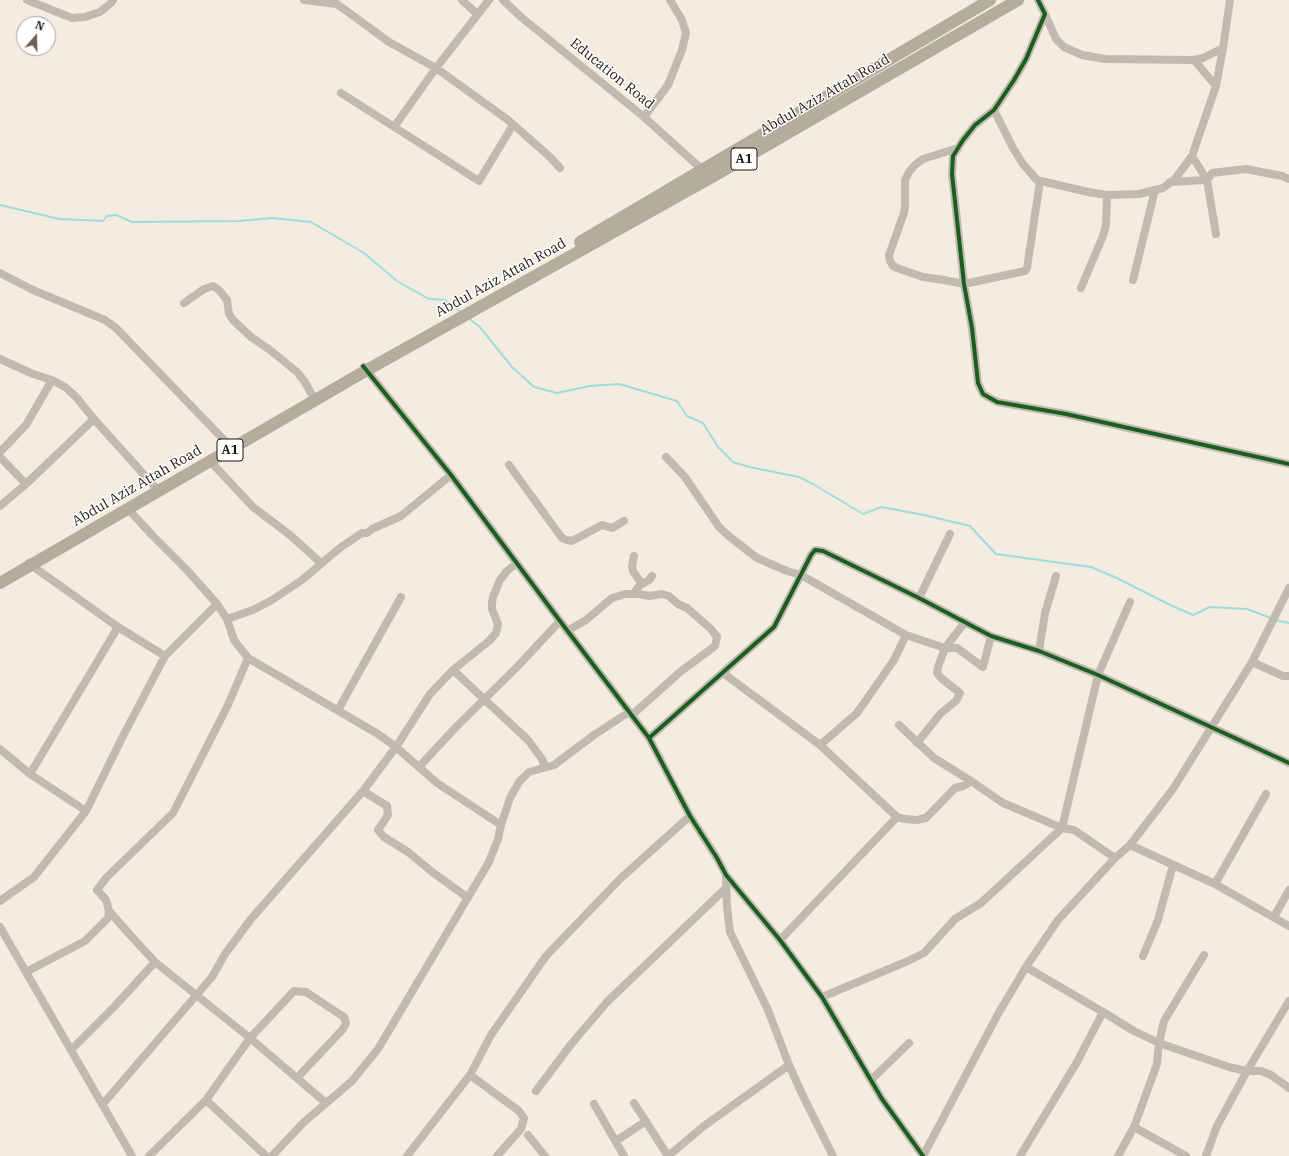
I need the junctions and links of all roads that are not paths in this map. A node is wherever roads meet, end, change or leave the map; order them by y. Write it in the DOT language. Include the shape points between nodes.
graph roads {
  1 [pos="27,0"];
  2 [pos="113,0"];
  3 [pos="304,0"];
  4 [pos="462,0"];
  5 [pos="489,0"];
  6 [pos="503,0"];
  7 [pos="670,0"];
  8 [pos="990,0"];
  9 [pos="1018,0"];
  10 [pos="1038,0"];
  11 [pos="1230,0"];
  12 [pos="336,2"];
  13 [pos="477,14"];
  14 [pos="1045,14"];
  15 [pos="1223,48"];
  16 [pos="1194,60"];
  17 [pos="436,68"];
  18 [pos="1216,86"];
  19 [pos="341,92"];
  20 [pos="994,110"];
  21 [pos="644,117"];
  22 [pos="513,125"];
  23 [pos="394,127"];
  24 [pos="958,148"];
  25 [pos="1192,156"];
  26 [pos="560,168"];
  27 [pos="707,174"];
  28 [pos="1289,179"];
  29 [pos="1207,180"];
  30 [pos="1040,181"];
  31 [pos="1170,182"];
  32 [pos="1155,190"];
  33 [pos="1107,195"];
  34 [pos="1216,234"];
  35 [pos="0,273"];
  36 [pos="1134,280"];
  37 [pos="964,284"];
  38 [pos="1081,288"];
  39 [pos="184,303"];
  40 [pos="0,359"];
  41 [pos="365,368"];
  42 [pos="52,380"];
  43 [pos="312,396"];
  44 [pos="94,419"];
  45 [pos="228,444"];
  46 [pos="0,452"];
  47 [pos="0,457"];
  48 [pos="666,457"];
  49 [pos="210,461"];
  50 [pos="1289,464"];
  51 [pos="509,465"];
  52 [pos="451,474"];
  53 [pos="26,484"];
  54 [pos="155,486"];
  55 [pos="0,506"];
  56 [pos="128,509"];
  57 [pos="624,521"];
  58 [pos="950,534"];
  59 [pos="634,556"];
  60 [pos="29,563"];
  61 [pos="321,563"];
  62 [pos="517,563"];
  63 [pos="801,575"];
  64 [pos="0,576"];
  65 [pos="652,576"];
  66 [pos="1056,576"];
  67 [pos="0,583"];
  68 [pos="642,584"];
  69 [pos="1289,588"];
  70 [pos="633,594"];
  71 [pos="401,597"];
  72 [pos="919,598"];
  73 [pos="1130,602"];
  74 [pos="217,604"];
  75 [pos="227,619"];
  76 [pos="560,622"];
  77 [pos="965,622"];
  78 [pos="118,627"];
  79 [pos="567,631"];
  80 [pos="906,635"];
  81 [pos="991,636"];
  82 [pos="945,648"];
  83 [pos="1039,651"];
  84 [pos="166,656"];
  85 [pos="248,658"];
  86 [pos="1252,662"];
  87 [pos="453,670"];
  88 [pos="723,673"];
  89 [pos="1098,675"];
  90 [pos="1289,676"];
  91 [pos="484,699"];
  92 [pos="338,710"];
  93 [pos="630,714"];
  94 [pos="899,725"];
  95 [pos="1211,727"];
  96 [pos="649,738"];
  97 [pos="917,743"];
  98 [pos="820,746"];
  99 [pos="396,747"];
  100 [pos="0,749"];
  101 [pos="1289,763"];
  102 [pos="419,767"];
  103 [pos="545,767"];
  104 [pos="30,774"];
  105 [pos="971,781"];
  106 [pos="363,791"];
  107 [pos="1266,794"];
  108 [pos="86,811"];
  109 [pos="690,816"];
  110 [pos="897,817"];
  111 [pos="501,825"];
  112 [pos="1062,828"];
  113 [pos="1130,845"];
  114 [pos="1114,858"];
  115 [pos="1173,865"];
  116 [pos="726,875"];
  117 [pos="1215,884"];
  118 [pos="726,888"];
  119 [pos="1289,890"];
  120 [pos="468,898"];
  121 [pos="0,902"];
  122 [pos="109,911"];
  123 [pos="1274,917"];
  124 [pos="1289,926"];
  125 [pos="0,927"];
  126 [pos="780,940"];
  127 [pos="1204,955"];
  128 [pos="1143,956"];
  129 [pos="155,962"];
  130 [pos="1026,968"];
  131 [pos="26,972"];
  132 [pos="197,995"];
  133 [pos="822,997"];
  134 [pos="1289,1001"];
  135 [pos="1103,1012"];
  136 [pos="250,1038"];
  137 [pos="909,1043"];
  138 [pos="1159,1043"];
  139 [pos="71,1050"];
  140 [pos="789,1065"];
  141 [pos="1248,1071"];
  142 [pos="470,1075"];
  143 [pos="297,1078"];
  144 [pos="870,1080"];
  145 [pos="1289,1088"];
  146 [pos="536,1091"];
  147 [pos="206,1100"];
  148 [pos="326,1102"];
  149 [pos="634,1103"];
  150 [pos="103,1104"];
  151 [pos="594,1104"];
  152 [pos="646,1121"];
  153 [pos="1134,1127"];
  154 [pos="528,1135"];
  155 [pos="616,1141"];
  156 [pos="412,1154"];
  157 [pos="132,1156"];
  158 [pos="149,1156"];
  159 [pos="266,1156"];
  160 [pos="272,1156"];
  161 [pos="497,1156"];
  162 [pos="545,1156"];
  163 [pos="624,1156"];
  164 [pos="833,1156"];
  165 [pos="923,1156"];
  166 [pos="1020,1156"];
  167 [pos="1118,1156"];
  168 [pos="1186,1156"];
  169 [pos="1206,1156"];
  1 -- 2 [label="street" via="72,18 100,12"];
  3 -- 12 [label="street"];
  4 -- 13 [label="street"];
  5 -- 13 [label="street"];
  6 -- 21 [label="street, Education Road"];
  7 -- 21 [label="street" via="682,20 686,33 668,85"];
  8 -- 27 [label="highway, Abdul Aziz Attah Road / A1"];
  9 -- 27 [label="highway, Abdul Aziz Attah Road / A1"];
  10 -- 14 [label="street"];
  11 -- 15 [label="street"];
  12 -- 17 [label="street" via="389,42"];
  13 -- 17 [label="street"];
  14 -- 16 [label="street" via="1056,39 1064,47 1082,55 1105,59"];
  14 -- 20 [label="street" via="1026,59"];
  15 -- 16 [label="street"];
  15 -- 18 [label="street"];
  16 -- 18 [label="street"];
  17 -- 22 [label="street"];
  17 -- 23 [label="street"];
  18 -- 25 [label="street"];
  19 -- 23 [label="street"];
  20 -- 24 [label="street" via="975,125"];
  20 -- 30 [label="street" via="1013,148 1034,178"];
  21 -- 27 [label="street, Education Road"];
  22 -- 23 [label="street" via="479,181"];
  22 -- 26 [label="street"];
  24 -- 37 [label="street" via="953,156 952,174"];
  24 -- 37 [label="street" via="923,160 914,165 909,172 905,180 904,213 889,255 890,261 900,269 923,277"];
  25 -- 29 [label="street"];
  25 -- 31 [label="street"];
  27 -- 41 [label="highway, Abdul Aziz Attah Road / A1"];
  28 -- 29 [label="street" via="1246,168 1212,173"];
  29 -- 31 [label="street"];
  29 -- 34 [label="street"];
  30 -- 33 [label="street"];
  30 -- 37 [label="street" via="1027,268 1021,272"];
  31 -- 32 [label="street"];
  32 -- 33 [label="street" via="1139,194"];
  32 -- 36 [label="street"];
  33 -- 38 [label="street" via="1103,236"];
  35 -- 45 [label="street" via="33,290 105,320 126,338"];
  37 -- 50 [label="street" via="978,383 982,394 997,402 1066,414"];
  39 -- 43 [label="street" via="204,289 213,286 219,290 227,300 229,314 233,320 297,372"];
  40 -- 42 [label="street"];
  41 -- 43 [label="highway, Abdul Aziz Attah Road / A1"];
  41 -- 49 [label="highway, Abdul Aziz Attah Road / A1"];
  41 -- 52 [label="street"];
  42 -- 44 [label="street" via="76,397"];
  42 -- 46 [label="street" via="26,425"];
  43 -- 45 [label="highway, Abdul Aziz Attah Road / A1"];
  44 -- 53 [label="street"];
  44 -- 54 [label="street"];
  45 -- 54 [label="highway, Abdul Aziz Attah Road / A1"];
  47 -- 53 [label="street"];
  48 -- 63 [label="street" via="685,477 719,527 730,537 757,558"];
  49 -- 56 [label="highway, Abdul Aziz Attah Road / A1"];
  49 -- 61 [label="street" via="253,507"];
  51 -- 57 [label="street" via="562,538 572,541 602,525 612,528"];
  52 -- 61 [label="street" via="401,516 367,533 362,532"];
  52 -- 62 [label="street"];
  53 -- 55 [label="street"];
  54 -- 60 [label="highway, Abdul Aziz Attah Road / A1"];
  56 -- 60 [label="highway, Abdul Aziz Attah Road / A1"];
  56 -- 74 [label="street"];
  58 -- 72 [label="street"];
  59 -- 68 [label="street" via="633,571"];
  60 -- 64 [label="highway, Abdul Aziz Attah Road / A1"];
  60 -- 67 [label="highway, Abdul Aziz Attah Road / A1"];
  60 -- 78 [label="street"];
  61 -- 75 [label="street" via="302,580 272,600 254,610"];
  62 -- 76 [label="street"];
  62 -- 87 [label="street" via="500,580 493,597 492,610 498,624 496,633"];
  63 -- 72 [label="street" via="815,550 823,551"];
  63 -- 80 [label="street"];
  63 -- 88 [label="street" via="774,628"];
  65 -- 68 [label="street"];
  66 -- 83 [label="street" via="1045,613"];
  68 -- 70 [label="street"];
  69 -- 86 [label="street"];
  70 -- 79 [label="street" via="612,598 586,620"];
  70 -- 93 [label="street" via="669,596 687,608 711,629 717,638 715,646"];
  71 -- 92 [label="street"];
  72 -- 77 [label="street"];
  73 -- 89 [label="street"];
  74 -- 75 [label="street"];
  74 -- 84 [label="street"];
  75 -- 85 [label="street" via="234,640"];
  76 -- 79 [label="street"];
  76 -- 91 [label="street"];
  77 -- 81 [label="street"];
  77 -- 82 [label="street"];
  78 -- 84 [label="street"];
  78 -- 104 [label="street"];
  79 -- 93 [label="street"];
  80 -- 82 [label="street"];
  80 -- 98 [label="street" via="894,660 857,713"];
  81 -- 82 [label="street" via="983,667 957,648"];
  81 -- 83 [label="street"];
  82 -- 97 [label="street" via="937,673 960,694"];
  83 -- 89 [label="street"];
  84 -- 108 [label="street"];
  85 -- 92 [label="street"];
  85 -- 122 [label="street" via="228,705 173,813 106,878 97,890 106,900"];
  86 -- 90 [label="street" via="1283,676"];
  86 -- 95 [label="street"];
  87 -- 91 [label="street"];
  87 -- 99 [label="street" via="430,694"];
  88 -- 96 [label="street"];
  88 -- 98 [label="street"];
  89 -- 95 [label="street"];
  89 -- 112 [label="street"];
  91 -- 102 [label="street"];
  91 -- 103 [label="street" via="528,740"];
  92 -- 99 [label="street"];
  93 -- 96 [label="street"];
  93 -- 103 [label="street" via="594,735 554,764"];
  94 -- 97 [label="street"];
  95 -- 101 [label="street"];
  95 -- 113 [label="street" via="1173,789"];
  96 -- 109 [label="street"];
  97 -- 105 [label="street" via="934,758"];
  98 -- 110 [label="street"];
  99 -- 102 [label="street"];
  99 -- 106 [label="street"];
  100 -- 104 [label="street"];
  102 -- 111 [label="street" via="437,783"];
  103 -- 111 [label="street" via="529,772 519,782 510,798"];
  104 -- 108 [label="street"];
  105 -- 110 [label="street" via="955,788 926,818 917,820"];
  105 -- 112 [label="street" via="1003,803"];
  106 -- 120 [label="street" via="387,806 388,815 378,830 384,837"];
  106 -- 132 [label="street" via="251,919"];
  107 -- 117 [label="street"];
  108 -- 121 [label="street" via="34,877"];
  109 -- 116 [label="street"];
  109 -- 142 [label="street" via="621,878 546,956 491,1034"];
  110 -- 126 [label="street"];
  111 -- 120 [label="street" via="489,862"];
  112 -- 114 [label="street" via="1074,830"];
  112 -- 133 [label="street" via="981,903 955,919 924,952"];
  113 -- 114 [label="street"];
  113 -- 115 [label="street"];
  114 -- 130 [label="street" via="1058,920"];
  115 -- 117 [label="street"];
  115 -- 128 [label="street" via="1158,920"];
  116 -- 118 [label="street"];
  116 -- 126 [label="street"];
  117 -- 123 [label="street"];
  118 -- 140 [label="street" via="730,932 768,1010"];
  118 -- 146 [label="street" via="607,1002"];
  119 -- 123 [label="street"];
  120 -- 148 [label="street" via="378,1049 352,1080"];
  122 -- 129 [label="street"];
  122 -- 131 [label="street" via="108,918 85,941"];
  123 -- 124 [label="street"];
  125 -- 131 [label="street"];
  126 -- 133 [label="street"];
  127 -- 138 [label="street" via="1164,1021"];
  129 -- 132 [label="street"];
  129 -- 139 [label="street"];
  130 -- 135 [label="street"];
  130 -- 165 [label="street" via="998,1014"];
  131 -- 139 [label="street"];
  132 -- 136 [label="street"];
  132 -- 150 [label="street"];
  133 -- 144 [label="street"];
  134 -- 141 [label="street"];
  135 -- 138 [label="street"];
  135 -- 166 [label="street" via="1077,1062"];
  136 -- 143 [label="street"];
  136 -- 143 [label="street" via="294,991 306,992 344,1017 346,1023 343,1029"];
  136 -- 147 [label="street"];
  137 -- 144 [label="street"];
  138 -- 141 [label="street"];
  138 -- 153 [label="street" via="1156,1064"];
  139 -- 150 [label="street"];
  140 -- 152 [label="street" via="704,1126 668,1156"];
  140 -- 164 [label="street"];
  141 -- 145 [label="street" via="1261,1071 1272,1075"];
  141 -- 169 [label="street" via="1218,1126"];
  142 -- 156 [label="street"];
  142 -- 161 [label="street" via="519,1111 524,1118 521,1129"];
  143 -- 148 [label="street"];
  144 -- 165 [label="street"];
  147 -- 158 [label="street"];
  147 -- 159 [label="street"];
  148 -- 160 [label="street"];
  149 -- 152 [label="street"];
  150 -- 157 [label="street"];
  151 -- 155 [label="street"];
  152 -- 155 [label="street"];
  153 -- 167 [label="street"];
  153 -- 168 [label="street"];
  154 -- 162 [label="street"];
  155 -- 163 [label="street"];
}
